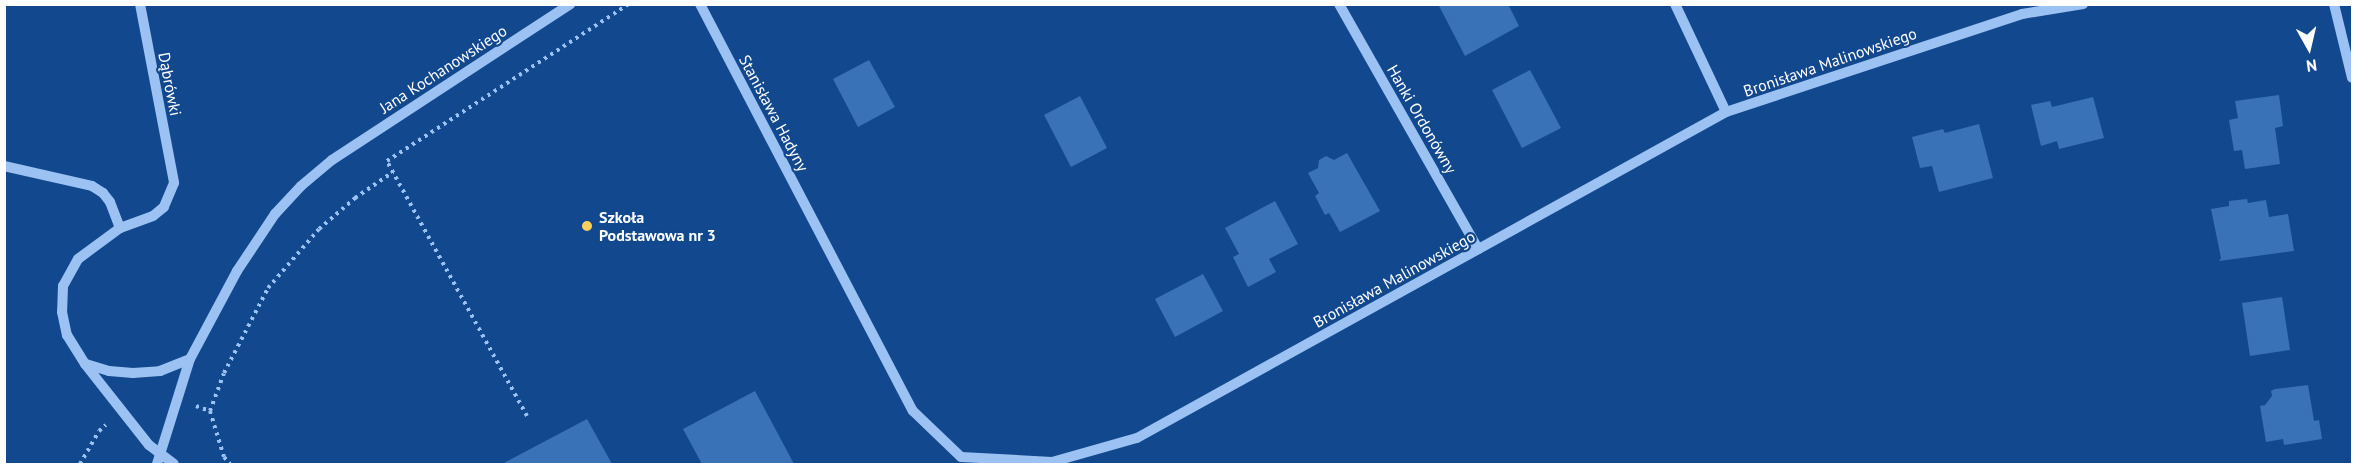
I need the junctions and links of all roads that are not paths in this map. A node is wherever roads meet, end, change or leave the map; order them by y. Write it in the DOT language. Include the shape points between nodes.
graph roads {
  1 [pos="140,4"];
  2 [pos="570,4"];
  3 [pos="700,4"];
  4 [pos="1339,4"];
  5 [pos="1675,4"];
  6 [pos="2083,4"];
  7 [pos="2334,4"];
  8 [pos="2352,78"];
  9 [pos="1726,112"];
  10 [pos="4,166"];
  11 [pos="120,228"];
  12 [pos="822,235"];
  13 [pos="1478,249"];
  14 [pos="190,359"];
  15 [pos="85,364"];
  16 [pos="159,459"];
  17 [pos="174,465"];
  1 -- 11 [label="street, Dąbrówki" via="174,183 164,207 153,216"];
  2 -- 14 [label="street, Jana Kochanowskiego" via="362,139 301,186 275,214 237,271"];
  3 -- 12 [label="street, Stanisława Hadyny"];
  4 -- 13 [label="street, Hanki Ordonówny"];
  5 -- 9 [label="street"];
  6 -- 9 [label="street, Bronisława Malinowskiego" via="2022,14"];
  7 -- 8 [label="street"];
  9 -- 13 [label="street, Bronisława Malinowskiego"];
  10 -- 11 [label="street" via="92,186 110,202"];
  11 -- 15 [label="street, Dąbrówki" via="78,259 63,286 63,324"];
  12 -- 13 [label="street, Bronisława Malinowskiego" via="913,411 961,457 1052,462 1137,438"];
  14 -- 15 [label="street" via="160,371 133,373"];
  14 -- 16 [label="street, Jana Kochanowskiego"];
  15 -- 16 [label="street, Dąbrówki"];
  16 -- 17 [label="street, Dąbrówki"];
}
